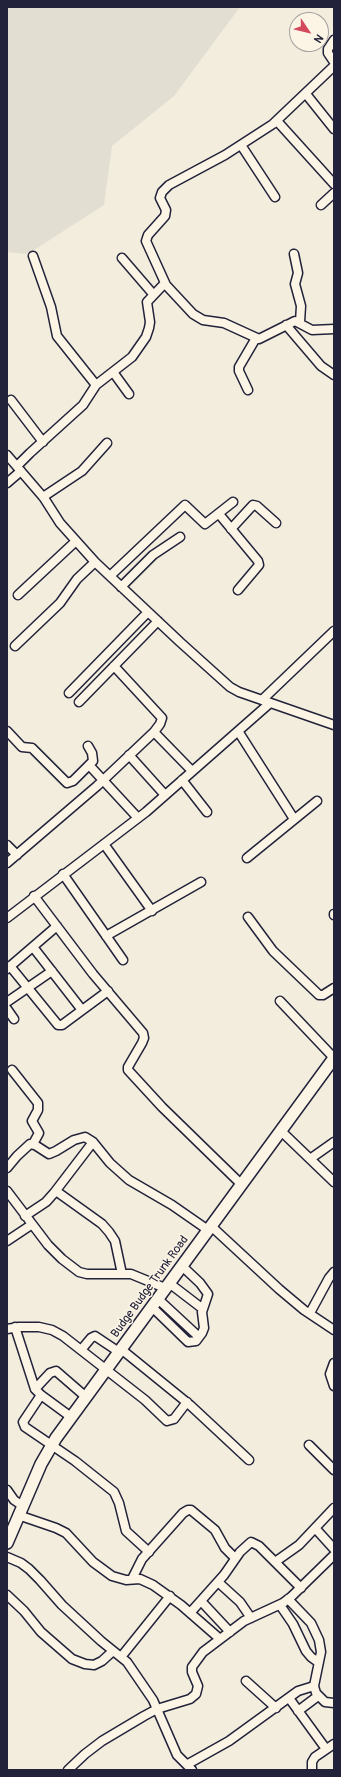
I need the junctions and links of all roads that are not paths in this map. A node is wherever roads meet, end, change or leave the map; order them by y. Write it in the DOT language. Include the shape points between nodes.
graph roads {
  1 [pos="334,40"];
  2 [pos="334,62"];
  3 [pos="334,66"];
  4 [pos="306,94"];
  5 [pos="277,121"];
  6 [pos="334,129"];
  7 [pos="241,145"];
  8 [pos="334,184"];
  9 [pos="334,193"];
  10 [pos="275,196"];
  11 [pos="321,205"];
  12 [pos="294,254"];
  13 [pos="33,256"];
  14 [pos="122,258"];
  15 [pos="165,283"];
  16 [pos="153,294"];
  17 [pos="300,322"];
  18 [pos="286,325"];
  19 [pos="334,329"];
  20 [pos="256,338"];
  21 [pos="113,372"];
  22 [pos="334,375"];
  23 [pos="96,385"];
  24 [pos="248,390"];
  25 [pos="129,394"];
  26 [pos="11,400"];
  27 [pos="42,442"];
  28 [pos="107,443"];
  29 [pos="7,455"];
  30 [pos="19,469"];
  31 [pos="7,482"];
  32 [pos="43,497"];
  33 [pos="233,502"];
  34 [pos="219,514"];
  35 [pos="276,523"];
  36 [pos="231,529"];
  37 [pos="180,537"];
  38 [pos="76,541"];
  39 [pos="95,562"];
  40 [pos="110,576"];
  41 [pos="121,587"];
  42 [pos="238,590"];
  43 [pos="18,595"];
  44 [pos="148,612"];
  45 [pos="158,622"];
  46 [pos="334,631"];
  47 [pos="15,646"];
  48 [pos="114,666"];
  49 [pos="69,693"];
  50 [pos="262,700"];
  51 [pos="79,702"];
  52 [pos="270,703"];
  53 [pos="333,724"];
  54 [pos="7,731"];
  55 [pos="238,731"];
  56 [pos="154,732"];
  57 [pos="88,746"];
  58 [pos="130,755"];
  59 [pos="89,765"];
  60 [pos="192,771"];
  61 [pos="103,780"];
  62 [pos="182,780"];
  63 [pos="165,795"];
  64 [pos="317,801"];
  65 [pos="207,812"];
  66 [pos="138,818"];
  67 [pos="294,819"];
  68 [pos="104,844"];
  69 [pos="7,845"];
  70 [pos="17,855"];
  71 [pos="247,858"];
  72 [pos="7,863"];
  73 [pos="63,874"];
  74 [pos="201,882"];
  75 [pos="34,896"];
  76 [pos="152,911"];
  77 [pos="248,917"];
  78 [pos="7,918"];
  79 [pos="57,926"];
  80 [pos="106,936"];
  81 [pos="33,947"];
  82 [pos="123,960"];
  83 [pos="8,967"];
  84 [pos="52,971"];
  85 [pos="27,988"];
  86 [pos="334,988"];
  87 [pos="108,990"];
  88 [pos="280,1001"];
  89 [pos="7,1002"];
  90 [pos="7,1009"];
  91 [pos="82,1010"];
  92 [pos="14,1019"];
  93 [pos="334,1058"];
  94 [pos="12,1070"];
  95 [pos="281,1131"];
  96 [pos="93,1142"];
  97 [pos="334,1142"];
  98 [pos="33,1144"];
  99 [pos="310,1159"];
  100 [pos="7,1168"];
  101 [pos="334,1182"];
  102 [pos="242,1184"];
  103 [pos="7,1191"];
  104 [pos="56,1191"];
  105 [pos="25,1216"];
  106 [pos="31,1225"];
  107 [pos="210,1228"];
  108 [pos="7,1241"];
  109 [pos="182,1266"];
  110 [pos="334,1272"];
  111 [pos="122,1274"];
  112 [pos="167,1286"];
  113 [pos="155,1303"];
  114 [pos="203,1309"];
  115 [pos="310,1313"];
  116 [pos="11,1328"];
  117 [pos="334,1330"];
  118 [pos="81,1350"];
  119 [pos="120,1350"];
  120 [pos="334,1363"];
  121 [pos="106,1369"];
  122 [pos="334,1386"];
  123 [pos="38,1392"];
  124 [pos="86,1397"];
  125 [pos="186,1402"];
  126 [pos="71,1418"];
  127 [pos="309,1445"];
  128 [pos="52,1446"];
  129 [pos="249,1460"];
  130 [pos="334,1470"];
  131 [pos="7,1490"];
  132 [pos="334,1508"];
  133 [pos="20,1511"];
  134 [pos="315,1528"];
  135 [pos="7,1543"];
  136 [pos="334,1549"];
  137 [pos="149,1552"];
  138 [pos="334,1555"];
  139 [pos="7,1557"];
  140 [pos="235,1558"];
  141 [pos="275,1562"];
  142 [pos="132,1578"];
  143 [pos="218,1582"];
  144 [pos="301,1588"];
  145 [pos="7,1595"];
  146 [pos="170,1596"];
  147 [pos="288,1599"];
  148 [pos="201,1601"];
  149 [pos="280,1605"];
  150 [pos="190,1613"];
  151 [pos="251,1618"];
  152 [pos="230,1632"];
  153 [pos="220,1639"];
  154 [pos="113,1651"];
  155 [pos="121,1658"];
  156 [pos="318,1662"];
  157 [pos="246,1681"];
  158 [pos="314,1686"];
  159 [pos="318,1696"];
  160 [pos="289,1698"];
  161 [pos="334,1702"];
  162 [pos="276,1708"];
  163 [pos="157,1709"];
  164 [pos="298,1711"];
  165 [pos="334,1744"];
  166 [pos="326,1749"];
  167 [pos="190,1767"];
  168 [pos="68,1770"];
  169 [pos="312,1770"];
  1 -- 2 [label="street" via="328,53"];
  3 -- 4 [label="street"];
  4 -- 5 [label="street"];
  4 -- 6 [label="street"];
  5 -- 7 [label="street"];
  5 -- 8 [label="street"];
  7 -- 10 [label="street"];
  7 -- 15 [label="street" via="169,185 160,194 166,214 146,241"];
  9 -- 11 [label="street"];
  12 -- 17 [label="street" via="298,273 295,284 301,306"];
  13 -- 23 [label="street" via="51,307 57,336"];
  14 -- 16 [label="street"];
  15 -- 16 [label="street"];
  15 -- 20 [label="street" via="193,314 203,320 224,323"];
  16 -- 21 [label="street" via="147,302 150,322 146,337 132,357"];
  17 -- 18 [label="street" via="295,321"];
  17 -- 19 [label="street" via="312,330"];
  18 -- 20 [label="street"];
  18 -- 22 [label="street" via="321,366"];
  20 -- 24 [label="street" via="239,368"];
  21 -- 23 [label="street"];
  21 -- 25 [label="street"];
  23 -- 27 [label="street" via="83,405"];
  26 -- 27 [label="street"];
  27 -- 30 [label="street"];
  28 -- 32 [label="street" via="82,470"];
  29 -- 30 [label="street"];
  30 -- 31 [label="street"];
  30 -- 32 [label="street"];
  32 -- 38 [label="street"];
  33 -- 34 [label="street"];
  34 -- 36 [label="street"];
  34 -- 40 [label="street" via="206,524 185,505"];
  35 -- 36 [label="street" via="253,505"];
  36 -- 42 [label="street" via="259,565"];
  37 -- 41 [label="street" via="153,555"];
  38 -- 39 [label="street"];
  38 -- 43 [label="street"];
  39 -- 40 [label="street"];
  39 -- 47 [label="street" via="77,579 60,603"];
  40 -- 41 [label="street"];
  41 -- 44 [label="street"];
  44 -- 45 [label="street"];
  44 -- 49 [label="street"];
  45 -- 48 [label="street"];
  45 -- 50 [label="street" via="230,686"];
  46 -- 50 [label="street"];
  48 -- 51 [label="street"];
  48 -- 56 [label="street" via="162,718"];
  50 -- 52 [label="street"];
  52 -- 53 [label="street"];
  52 -- 55 [label="street"];
  54 -- 59 [label="street" via="22,747 32,748 67,783 73,781"];
  55 -- 60 [label="street"];
  55 -- 67 [label="street"];
  56 -- 58 [label="street"];
  56 -- 60 [label="street"];
  57 -- 59 [label="street" via="93,758"];
  58 -- 61 [label="street"];
  58 -- 63 [label="street"];
  59 -- 61 [label="street"];
  60 -- 62 [label="street"];
  61 -- 66 [label="street"];
  61 -- 70 [label="street"];
  62 -- 63 [label="street"];
  62 -- 65 [label="street"];
  63 -- 66 [label="street"];
  64 -- 67 [label="street"];
  66 -- 68 [label="street"];
  67 -- 71 [label="street"];
  68 -- 73 [label="street"];
  68 -- 76 [label="street"];
  69 -- 70 [label="street"];
  70 -- 72 [label="street"];
  73 -- 75 [label="street"];
  73 -- 80 [label="street"];
  74 -- 76 [label="street"];
  75 -- 78 [label="street"];
  75 -- 79 [label="street"];
  76 -- 80 [label="street"];
  77 -- 86 [label="street" via="273,951 319,995"];
  79 -- 81 [label="street"];
  79 -- 87 [label="street"];
  80 -- 82 [label="street"];
  81 -- 83 [label="street"];
  81 -- 84 [label="street"];
  83 -- 85 [label="street"];
  84 -- 85 [label="street"];
  84 -- 91 [label="street"];
  85 -- 89 [label="street"];
  85 -- 91 [label="street" via="58,1025 62,1025"];
  87 -- 91 [label="street"];
  87 -- 102 [label="street" via="143,1033 142,1043 128,1070 162,1107"];
  88 -- 93 [label="street"];
  90 -- 92 [label="street"];
  93 -- 95 [label="main road, Budge Budge Trunk Road"];
  94 -- 98 [label="street" via="38,1103 38,1110 32,1121 39,1133"];
  95 -- 99 [label="street"];
  95 -- 102 [label="main road, Budge Budge Trunk Road"];
  96 -- 98 [label="street" via="81,1137 49,1154"];
  96 -- 104 [label="street"];
  96 -- 107 [label="street" via="110,1163 129,1180"];
  97 -- 99 [label="street"];
  98 -- 100 [label="street" via="17,1156"];
  99 -- 101 [label="street"];
  102 -- 107 [label="main road, Budge Budge Trunk Road"];
  103 -- 105 [label="street"];
  104 -- 105 [label="street" via="46,1202"];
  104 -- 111 [label="street" via="109,1232 115,1241"];
  105 -- 106 [label="street"];
  106 -- 108 [label="street"];
  106 -- 111 [label="street" via="62,1259 79,1272"];
  107 -- 109 [label="main road, Budge Budge Trunk Road"];
  107 -- 115 [label="street"];
  109 -- 112 [label="main road, Budge Budge Trunk Road"];
  109 -- 114 [label="street" via="207,1290 208,1297"];
  110 -- 115 [label="street"];
  111 -- 112 [label="street" via="131,1274"];
  112 -- 113 [label="main road, Budge Budge Trunk Road"];
  112 -- 114 [label="street"];
  113 -- 114 [label="street" via="199,1337 204,1328"];
  113 -- 119 [label="main road, Budge Budge Trunk Road"];
  115 -- 117 [label="street"];
  116 -- 118 [label="street" via="39,1327 52,1330"];
  116 -- 123 [label="street"];
  118 -- 119 [label="street" via="95,1336"];
  118 -- 121 [label="street"];
  119 -- 121 [label="main road, Budge Budge Trunk Road"];
  119 -- 125 [label="street"];
  120 -- 122 [label="street" via="330,1374"];
  121 -- 124 [label="main road, Budge Budge Trunk Road"];
  121 -- 125 [label="street" via="167,1421 174,1419"];
  123 -- 124 [label="street" via="50,1373 56,1371"];
  123 -- 126 [label="street"];
  123 -- 128 [label="street" via="23,1424"];
  124 -- 126 [label="main road, Budge Budge Trunk Road"];
  125 -- 129 [label="street"];
  126 -- 128 [label="main road, Budge Budge Trunk Road"];
  127 -- 130 [label="street"];
  128 -- 133 [label="main road, Budge Budge Trunk Road"];
  128 -- 137 [label="street" via="114,1492 126,1531"];
  131 -- 133 [label="street"];
  132 -- 134 [label="street"];
  133 -- 135 [label="main road, Budge Budge Trunk Road"];
  133 -- 142 [label="street" via="66,1533 93,1562 112,1576 126,1580"];
  134 -- 136 [label="street"];
  134 -- 141 [label="street" via="299,1545"];
  137 -- 140 [label="street" via="184,1513 191,1510 215,1530 225,1548"];
  137 -- 142 [label="street" via="137,1566"];
  138 -- 144 [label="street" via="318,1568"];
  139 -- 154 [label="street" via="29,1569 62,1605"];
  140 -- 141 [label="street" via="245,1546 254,1542"];
  140 -- 143 [label="street"];
  141 -- 144 [label="street"];
  142 -- 146 [label="street" via="153,1585"];
  143 -- 148 [label="street"];
  143 -- 151 [label="street" via="240,1602"];
  144 -- 147 [label="street"];
  145 -- 154 [label="street" via="41,1632 72,1659 94,1665"];
  146 -- 150 [label="street"];
  146 -- 155 [label="street"];
  147 -- 149 [label="street"];
  147 -- 156 [label="street" via="311,1622 316,1631 321,1648"];
  148 -- 150 [label="street"];
  148 -- 152 [label="street"];
  149 -- 151 [label="street"];
  149 -- 156 [label="street" via="310,1657"];
  150 -- 153 [label="street"];
  151 -- 152 [label="street"];
  152 -- 153 [label="street"];
  153 -- 163 [label="street" via="203,1652 192,1667 198,1686 196,1694 190,1699"];
  154 -- 155 [label="street"];
  155 -- 163 [label="street" via="138,1676"];
  156 -- 158 [label="street"];
  157 -- 162 [label="street"];
  158 -- 159 [label="street"];
  158 -- 160 [label="street" via="302,1689"];
  159 -- 161 [label="street" via="325,1702"];
  159 -- 164 [label="street"];
  160 -- 162 [label="street"];
  160 -- 164 [label="street"];
  162 -- 167 [label="street"];
  163 -- 167 [label="street" via="177,1754"];
  163 -- 168 [label="street" via="102,1741"];
  164 -- 166 [label="street"];
  165 -- 166 [label="street"];
  166 -- 169 [label="street" via="315,1757"];
}
